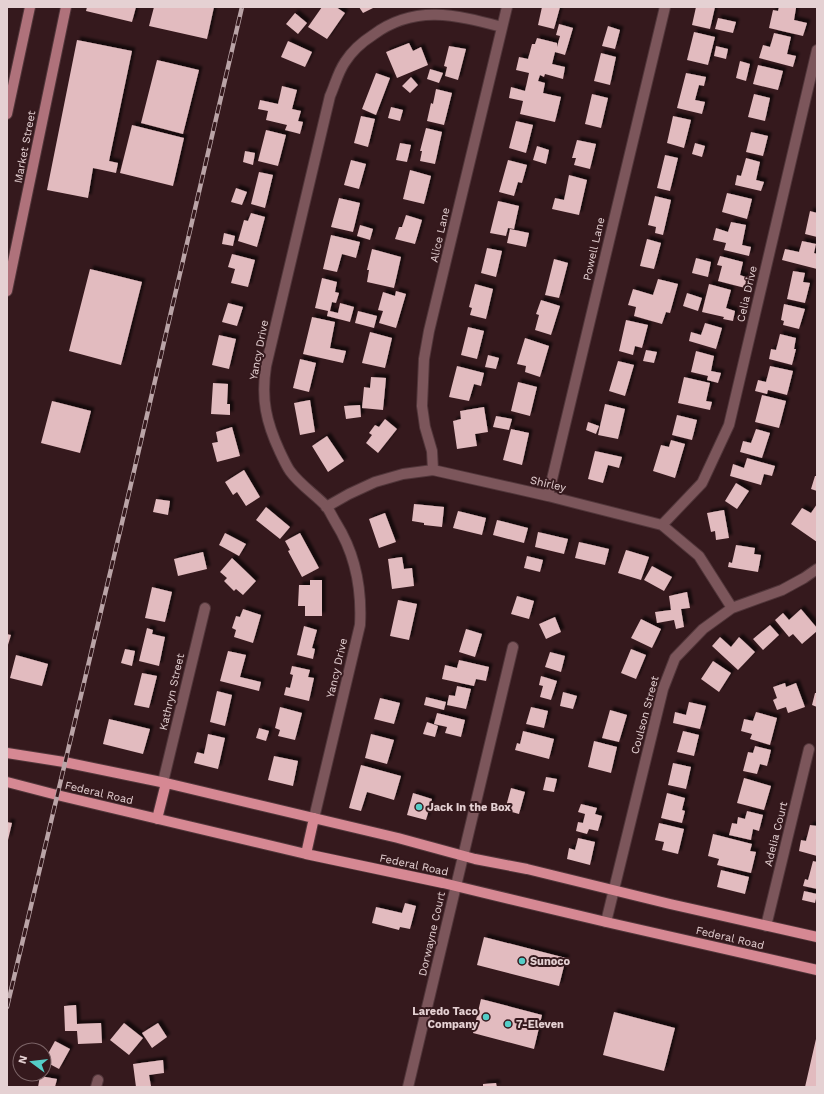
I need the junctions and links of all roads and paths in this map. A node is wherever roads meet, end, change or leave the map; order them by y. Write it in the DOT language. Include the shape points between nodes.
graph roads {
  1 [pos="30,7"];
  2 [pos="66,7"];
  3 [pos="507,7"];
  4 [pos="665,7"];
  5 [pos="502,27"];
  6 [pos="817,50"];
  7 [pos="7,114"];
  8 [pos="7,291"];
  9 [pos="433,470"];
  10 [pos="548,496"];
  11 [pos="326,507"];
  12 [pos="662,525"];
  13 [pos="817,569"];
  14 [pos="205,608"];
  15 [pos="732,608"];
  16 [pos="513,647"];
  17 [pos="809,749"];
  18 [pos="7,753"];
  19 [pos="7,782"];
  20 [pos="165,783"];
  21 [pos="314,818"];
  22 [pos="157,819"];
  23 [pos="306,854"];
  24 [pos="462,856"];
  25 [pos="455,886"];
  26 [pos="614,890"];
  27 [pos="606,922"];
  28 [pos="766,926"];
  29 [pos="817,937"];
  30 [pos="817,970"];
  31 [pos="408,1087"];
  1 -- 7 [label="main road"];
  2 -- 8 [label="main road, Market Street"];
  3 -- 5 [label="street, Alice Lane"];
  4 -- 10 [label="street, Powell Lane"];
  5 -- 9 [label="street, Alice Lane" via="424,360 422,406 432,451"];
  5 -- 11 [label="street, Yancy Drive" via="464,17 436,14 419,15 390,24 360,44 344,62 330,96 263,384 267,419 289,471"];
  6 -- 12 [label="street, Celia Drive" via="729,425 702,483"];
  9 -- 10 [label="street, Shirley"];
  9 -- 11 [label="street, Shirley" via="403,474 375,482"];
  10 -- 12 [label="street, Shirley"];
  11 -- 21 [label="street, Yancy Drive" via="351,551 358,580 361,610 360,625"];
  12 -- 15 [label="street, Shirley" via="700,556"];
  13 -- 15 [label="street, Coulson Street" via="782,590"];
  14 -- 20 [label="street, Kathryn Street"];
  15 -- 26 [label="street, Coulson Street" via="703,629 675,658 663,689"];
  16 -- 24 [label="street, Dorwayne Court"];
  17 -- 28 [label="street, Adelia Court"];
  18 -- 20 [label="main road, Federal Road"];
  19 -- 22 [label="main road, Federal Road"];
  20 -- 21 [label="main road, Federal Road"];
  20 -- 22 [label="main road"];
  21 -- 23 [label="main road"];
  21 -- 24 [label="main road, Federal Road"];
  22 -- 23 [label="main road, Federal Road"];
  23 -- 25 [label="main road, Federal Road"];
  24 -- 25 [label="street, Dorwayne Court"];
  24 -- 26 [label="main road, Federal Road"];
  25 -- 27 [label="main road, Federal Road"];
  25 -- 31 [label="street, Dorwayne Court"];
  26 -- 27 [label="street, Coulson Street"];
  26 -- 28 [label="main road, Federal Road"];
  27 -- 30 [label="main road, Federal Road"];
  28 -- 29 [label="main road, Federal Road"];
}
